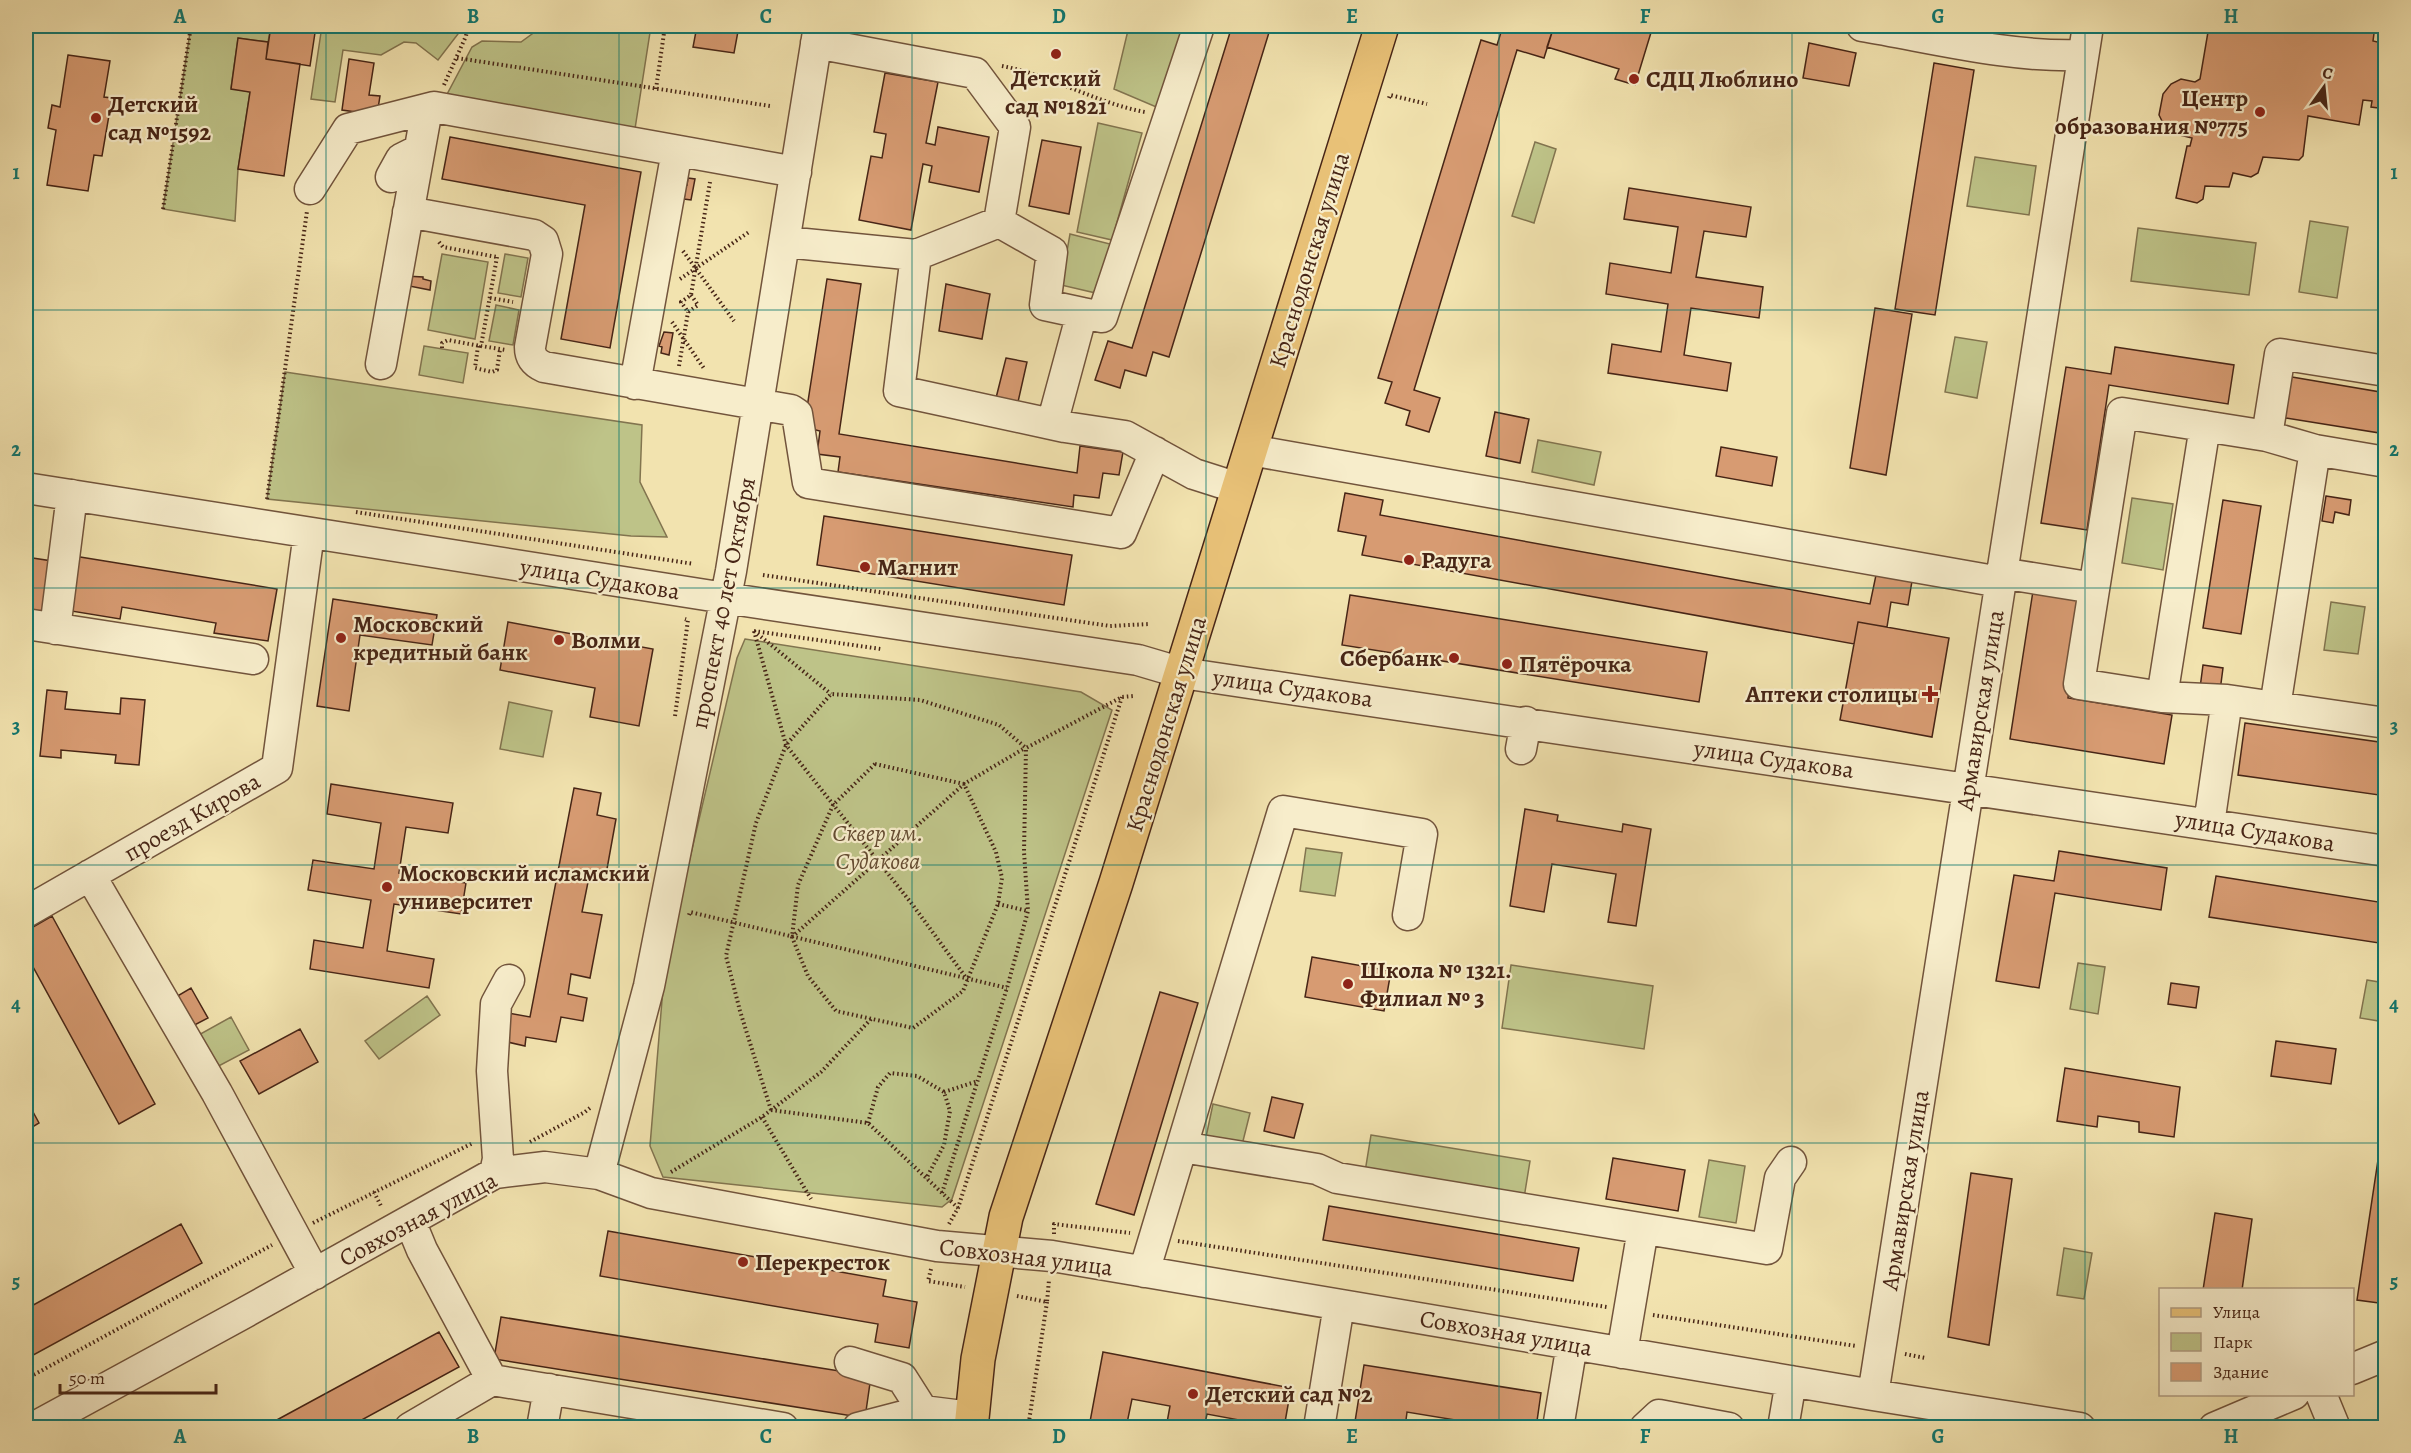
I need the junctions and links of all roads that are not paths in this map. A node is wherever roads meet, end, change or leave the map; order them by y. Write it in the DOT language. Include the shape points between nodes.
graph roads {
  1 [pos="1199,26"];
  2 [pos="1382,26"];
  3 [pos="1862,26"];
  4 [pos="2088,26"];
  5 [pos="817,34"];
  6 [pos="2083,55"];
  7 [pos="430,108"];
  8 [pos="419,150"];
  9 [pos="676,151"];
  10 [pos="796,172"];
  11 [pos="391,177"];
  12 [pos="310,189"];
  13 [pos="408,212"];
  14 [pos="999,222"];
  15 [pos="785,242"];
  16 [pos="916,255"];
  17 [pos="1082,313"];
  18 [pos="381,364"];
  19 [pos="2385,371"];
  20 [pos="635,384"];
  21 [pos="758,406"];
  22 [pos="1052,424"];
  23 [pos="2205,426"];
  24 [pos="2267,436"];
  25 [pos="1250,450"];
  26 [pos="2315,450"];
  27 [pos="1155,452"];
  28 [pos="2385,462"];
  29 [pos="26,488"];
  30 [pos="1238,488"];
  31 [pos="72,495"];
  32 [pos="309,533"];
  33 [pos="2000,578"];
  34 [pos="2094,588"];
  35 [pos="725,598"];
  36 [pos="26,624"];
  37 [pos="55,629"];
  38 [pos="253,659"];
  39 [pos="1182,672"];
  40 [pos="2162,697"];
  41 [pos="2227,700"];
  42 [pos="2275,707"];
  43 [pos="2385,723"];
  44 [pos="1968,788"];
  45 [pos="2209,824"];
  46 [pos="2385,851"];
  47 [pos="90,875"];
  48 [pos="26,912"];
  49 [pos="1408,915"];
  50 [pos="509,980"];
  51 [pos="1182,1147"];
  52 [pos="496,1155"];
  53 [pos="1791,1162"];
  54 [pos="599,1174"];
  55 [pos="410,1221"];
  56 [pos="1643,1228"];
  57 [pos="999,1252"];
  58 [pos="1144,1272"];
  59 [pos="315,1274"];
  60 [pos="1339,1305"];
  61 [pos="1572,1344"];
  62 [pos="1622,1353"];
  63 [pos="2385,1355"];
  64 [pos="850,1362"];
  65 [pos="2354,1368"];
  66 [pos="492,1380"];
  67 [pos="1791,1381"];
  68 [pos="549,1389"];
  69 [pos="1873,1395"];
  70 [pos="2292,1396"];
  71 [pos="2321,1396"];
  72 [pos="923,1411"];
  73 [pos="971,1422"];
  74 [pos="726,1423"];
  75 [pos="1551,1424"];
  76 [pos="33,1428"];
  77 [pos="410,1428"];
  78 [pos="542,1428"];
  79 [pos="783,1428"];
  80 [pos="858,1428"];
  81 [pos="1319,1428"];
  82 [pos="1645,1428"];
  83 [pos="1729,1428"];
  84 [pos="1783,1428"];
  85 [pos="2080,1428"];
  86 [pos="2214,1428"];
  87 [pos="2335,1428"];
  1 -- 17 [label="street" via="1102,317"];
  2 -- 25 [label="main road, Краснодонская улица"];
  3 -- 6 [label="street" via="1985,47 2058,56"];
  4 -- 6 [label="street, Армавирская улица"];
  5 -- 10 [label="street, проспект 40 лет Октября"];
  5 -- 14 [label="street" via="975,73 1015,127"];
  6 -- 33 [label="street, Армавирская улица"];
  7 -- 8 [label="street"];
  7 -- 9 [label="street"];
  7 -- 12 [label="street" via="348,129"];
  8 -- 11 [label="street" via="401,159"];
  8 -- 13 [label="street"];
  9 -- 10 [label="street"];
  9 -- 20 [label="street"];
  10 -- 15 [label="street, проспект 40 лет Октября"];
  13 -- 18 [label="street"];
  13 -- 20 [label="street" via="534,235 543,241 546,254 531,355 544,367"];
  14 -- 16 [label="street"];
  14 -- 17 [label="street" via="1052,252 1045,305"];
  15 -- 16 [label="street"];
  15 -- 21 [label="street, проспект 40 лет Октября"];
  16 -- 22 [label="street" via="899,391"];
  17 -- 22 [label="street"];
  19 -- 24 [label="street" via="2280,354"];
  20 -- 21 [label="street"];
  21 -- 27 [label="street" via="797,414 808,483 1121,533"];
  21 -- 35 [label="street, проспект 40 лет Октября"];
  22 -- 27 [label="street" via="1125,436"];
  23 -- 24 [label="street"];
  23 -- 34 [label="street" via="2121,413"];
  23 -- 40 [label="street"];
  24 -- 26 [label="street"];
  25 -- 30 [label="main road, Краснодонская улица"];
  25 -- 33 [label="street"];
  26 -- 28 [label="street"];
  26 -- 42 [label="street"];
  27 -- 30 [label="street" via="1194,474"];
  29 -- 31 [label="street, улица Судакова"];
  30 -- 39 [label="main road, Краснодонская улица"];
  31 -- 32 [label="street, улица Судакова"];
  31 -- 37 [label="street"];
  32 -- 35 [label="street, улица Судакова"];
  32 -- 47 [label="street, проезд Кирова" via="277,768"];
  33 -- 34 [label="street"];
  33 -- 44 [label="street, Армавирская улица"];
  34 -- 40 [label="street" via="2079,684"];
  35 -- 39 [label="street, улица Судакова" via="1138,660"];
  35 -- 54 [label="street, проспект 40 лет Октября" via="649,986"];
  36 -- 37 [label="street"];
  37 -- 38 [label="street"];
  39 -- 44 [label="street, улица Судакова" via="1524,736 1727,766"];
  39 -- 57 [label="main road, Краснодонская улица" via="1006,1217"];
  40 -- 41 [label="street"];
  41 -- 42 [label="street"];
  41 -- 45 [label="street"];
  42 -- 43 [label="street"];
  44 -- 45 [label="street, улица Судакова"];
  44 -- 69 [label="street, Армавирская улица"];
  45 -- 46 [label="street, улица Судакова"];
  47 -- 48 [label="street, проезд Кирова"];
  47 -- 59 [label="street" via="217,1093"];
  49 -- 51 [label="street" via="1422,834 1283,811"];
  50 -- 52 [label="street" via="496,1004 492,1071"];
  51 -- 56 [label="street" via="1317,1169 1337,1178"];
  51 -- 58 [label="street"];
  52 -- 54 [label="street, Совхозная улица"];
  52 -- 55 [label="street, Совхозная улица"];
  53 -- 56 [label="street" via="1780,1178 1767,1249"];
  54 -- 57 [label="street, Совхозная улица" via="651,1193 936,1246"];
  55 -- 59 [label="street, Совхозная улица"];
  55 -- 66 [label="street"];
  56 -- 62 [label="street"];
  57 -- 58 [label="street, Совхозная улица" via="1052,1256"];
  57 -- 73 [label="main road, Краснодонская улица" via="978,1359"];
  58 -- 60 [label="street, Совхозная улица"];
  59 -- 76 [label="street, Совхозная улица"];
  60 -- 61 [label="street, Совхозная улица"];
  60 -- 81 [label="street"];
  61 -- 62 [label="street, Совхозная улица"];
  61 -- 75 [label="street"];
  62 -- 67 [label="street, Совхозная улица"];
  63 -- 65 [label="street"];
  64 -- 72 [label="street" via="902,1378"];
  66 -- 68 [label="street"];
  66 -- 77 [label="street"];
  67 -- 69 [label="street, Совхозная улица"];
  67 -- 84 [label="street"];
  68 -- 74 [label="street"];
  68 -- 78 [label="street"];
  69 -- 85 [label="street, Совхозная улица"];
  70 -- 86 [label="street"];
  71 -- 87 [label="street"];
  72 -- 73 [label="street"];
  72 -- 80 [label="street"];
  74 -- 79 [label="street"];
  82 -- 83 [label="street" via="1659,1415"];
}
